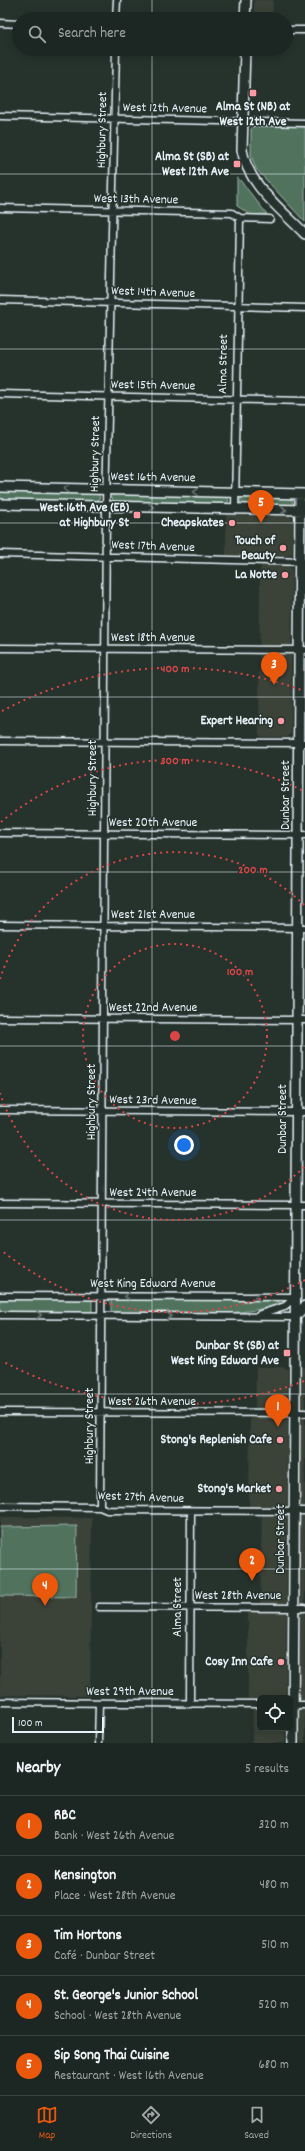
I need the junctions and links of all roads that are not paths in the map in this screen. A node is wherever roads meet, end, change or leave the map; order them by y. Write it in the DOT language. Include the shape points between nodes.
graph roads {
  1 [pos="117,0"];
  2 [pos="246,0"];
  3 [pos="116,12"];
  4 [pos="246,12"];
  5 [pos="0,23"];
  6 [pos="12,24"];
  7 [pos="293,30"];
  8 [pos="305,30"];
  9 [pos="116,56"];
  10 [pos="245,56"];
  11 [pos="0,116"];
  12 [pos="114,118"];
  13 [pos="243,121"];
  14 [pos="305,123"];
  15 [pos="0,208"];
  16 [pos="112,211"];
  17 [pos="240,218"];
  18 [pos="270,219"];
  19 [pos="305,234"];
  20 [pos="0,300"];
  21 [pos="110,303"];
  22 [pos="239,306"];
  23 [pos="305,308"];
  24 [pos="0,394"];
  25 [pos="108,396"];
  26 [pos="237,399"];
  27 [pos="305,401"];
  28 [pos="0,487"];
  29 [pos="106,490"];
  30 [pos="235,492"];
  31 [pos="302,494"];
  32 [pos="0,504"];
  33 [pos="106,506"];
  34 [pos="235,510"];
  35 [pos="302,510"];
  36 [pos="0,554"];
  37 [pos="106,556"];
  38 [pos="302,562"];
  39 [pos="0,648"];
  40 [pos="105,648"];
  41 [pos="302,650"];
  42 [pos="0,741"];
  43 [pos="105,742"];
  44 [pos="302,743"];
  45 [pos="0,833"];
  46 [pos="104,834"];
  47 [pos="302,835"];
  48 [pos="0,926"];
  49 [pos="104,926"];
  50 [pos="302,928"];
  51 [pos="0,1018"];
  52 [pos="103,1018"];
  53 [pos="301,1020"];
  54 [pos="0,1110"];
  55 [pos="102,1111"];
  56 [pos="301,1112"];
  57 [pos="0,1203"];
  58 [pos="102,1204"];
  59 [pos="301,1205"];
  60 [pos="0,1296"];
  61 [pos="102,1296"];
  62 [pos="300,1297"];
  63 [pos="305,1306"];
  64 [pos="0,1315"];
  65 [pos="102,1316"];
  66 [pos="240,1316"];
  67 [pos="295,1317"];
  68 [pos="305,1317"];
  69 [pos="0,1412"];
  70 [pos="100,1413"];
  71 [pos="295,1413"];
  72 [pos="305,1413"];
  73 [pos="0,1506"];
  74 [pos="100,1507"];
  75 [pos="191,1511"];
  76 [pos="294,1511"];
  77 [pos="305,1511"];
  78 [pos="98,1607"];
  79 [pos="191,1607"];
  80 [pos="294,1608"];
  81 [pos="305,1608"];
  82 [pos="292,1695"];
  83 [pos="0,1702"];
  84 [pos="99,1703"];
  85 [pos="190,1704"];
  86 [pos="257,1704"];
  87 [pos="293,1705"];
  88 [pos="305,1705"];
  89 [pos="293,1731"];
  90 [pos="98,1743"];
  91 [pos="293,1743"];
  1 -- 3 [label="street"];
  2 -- 4 [label="main road"];
  5 -- 6 [label="street"];
  7 -- 8 [label="street"];
  9 -- 12 [label="street, Highbury Street"];
  10 -- 13 [label="main road"];
  11 -- 12 [label="street, West 12th Avenue"];
  12 -- 13 [label="street, West 12th Avenue"];
  12 -- 16 [label="street, Highbury Street"];
  13 -- 14 [label="street, West 12th Avenue"];
  13 -- 19 [label="main road" via="244,163 252,177"];
  15 -- 16 [label="street, West 13th Avenue"];
  16 -- 17 [label="street, West 13th Avenue" via="234,213"];
  16 -- 21 [label="street, Highbury Street"];
  17 -- 18 [label="street, West 13th Avenue"];
  17 -- 22 [label="street, Alma Street"];
  20 -- 21 [label="street, West 14th Avenue"];
  21 -- 22 [label="street, West 14th Avenue"];
  21 -- 25 [label="street, Highbury Street"];
  22 -- 23 [label="street, West 14th Avenue"];
  22 -- 26 [label="street, Alma Street"];
  24 -- 25 [label="street, West 15th Avenue"];
  25 -- 26 [label="street, West 15th Avenue"];
  25 -- 29 [label="street, Highbury Street"];
  26 -- 27 [label="street, West 15th Avenue"];
  26 -- 30 [label="street, Alma Street"];
  29 -- 28 [label="main road, West 16th Avenue, one-way"];
  30 -- 29 [label="main road, West 16th Avenue, one-way"];
  29 -- 33 [label="street, Highbury Street"];
  30 -- 31 [label="main road, West 16th Avenue"];
  30 -- 34 [label="street, Alma Street"];
  31 -- 35 [label="main road, Dunbar Street"];
  32 -- 33 [label="main road"];
  33 -- 34 [label="main road, one-way"];
  33 -- 37 [label="street, Highbury Street"];
  34 -- 35 [label="main road, one-way"];
  35 -- 38 [label="main road, Dunbar Street"];
  36 -- 37 [label="street, West 17th Avenue"];
  37 -- 38 [label="street, West 17th Avenue"];
  37 -- 40 [label="street, Highbury Street"];
  38 -- 41 [label="main road, Dunbar Street"];
  39 -- 40 [label="street, West 18th Avenue"];
  40 -- 41 [label="street, West 18th Avenue"];
  40 -- 43 [label="street, Highbury Street"];
  41 -- 44 [label="main road, Dunbar Street"];
  42 -- 43 [label="street"];
  43 -- 44 [label="street"];
  43 -- 46 [label="street, Highbury Street"];
  44 -- 47 [label="main road, Dunbar Street"];
  45 -- 46 [label="street, West 20th Avenue"];
  46 -- 47 [label="street, West 20th Avenue"];
  46 -- 49 [label="street, Highbury Street"];
  47 -- 50 [label="main road, Dunbar Street"];
  48 -- 49 [label="street, West 21st Avenue"];
  49 -- 50 [label="street, West 21st Avenue"];
  49 -- 52 [label="street, Highbury Street"];
  50 -- 53 [label="main road, Dunbar Street"];
  51 -- 52 [label="street, West 22nd Avenue"];
  52 -- 53 [label="street, West 22nd Avenue"];
  52 -- 55 [label="street, Highbury Street"];
  53 -- 56 [label="main road, Dunbar Street"];
  54 -- 55 [label="street, West 23rd Avenue"];
  55 -- 56 [label="street, West 23rd Avenue"];
  55 -- 58 [label="street, Highbury Street"];
  56 -- 59 [label="main road, Dunbar Street"];
  57 -- 58 [label="street, West 24th Avenue"];
  58 -- 59 [label="street, West 24th Avenue"];
  58 -- 61 [label="street, Highbury Street"];
  59 -- 62 [label="main road, Dunbar Street"];
  60 -- 61 [label="street, West King Edward Avenue"];
  62 -- 61 [label="street, West King Edward Avenue, one-way"];
  61 -- 65 [label="street, Highbury Street"];
  62 -- 66 [label="street" via="265,1313"];
  62 -- 67 [label="main road, Dunbar Street"];
  63 -- 67 [label="main road"];
  64 -- 65 [label="street, one-way"];
  65 -- 66 [label="street, one-way"];
  65 -- 70 [label="street, Highbury Street"];
  66 -- 67 [label="street"];
  67 -- 68 [label="main road"];
  67 -- 71 [label="main road, Dunbar Street"];
  69 -- 70 [label="street, West 26th Avenue"];
  70 -- 71 [label="street, West 26th Avenue"];
  70 -- 74 [label="street, Highbury Street"];
  71 -- 72 [label="street, West 26th Avenue"];
  71 -- 76 [label="main road, Dunbar Street"];
  73 -- 74 [label="street, West 27th Avenue"];
  74 -- 75 [label="street, West 27th Avenue" via="107,1510"];
  75 -- 76 [label="street, West 27th Avenue"];
  75 -- 79 [label="street, Alma Street"];
  76 -- 77 [label="street, West 27th Avenue"];
  76 -- 80 [label="main road, Dunbar Street"];
  78 -- 79 [label="street, West 28th Avenue"];
  79 -- 80 [label="street, West 28th Avenue"];
  79 -- 85 [label="street, Alma Street"];
  80 -- 81 [label="street, West 28th Avenue"];
  80 -- 82 [label="main road, Dunbar Street"];
  83 -- 84 [label="street, West 29th Avenue"];
  84 -- 85 [label="street, West 29th Avenue"];
  84 -- 90 [label="street"];
  85 -- 86 [label="street, West 29th Avenue"];
  87 -- 88 [label="street"];
  89 -- 91 [label="main road, Dunbar Street"];
}
